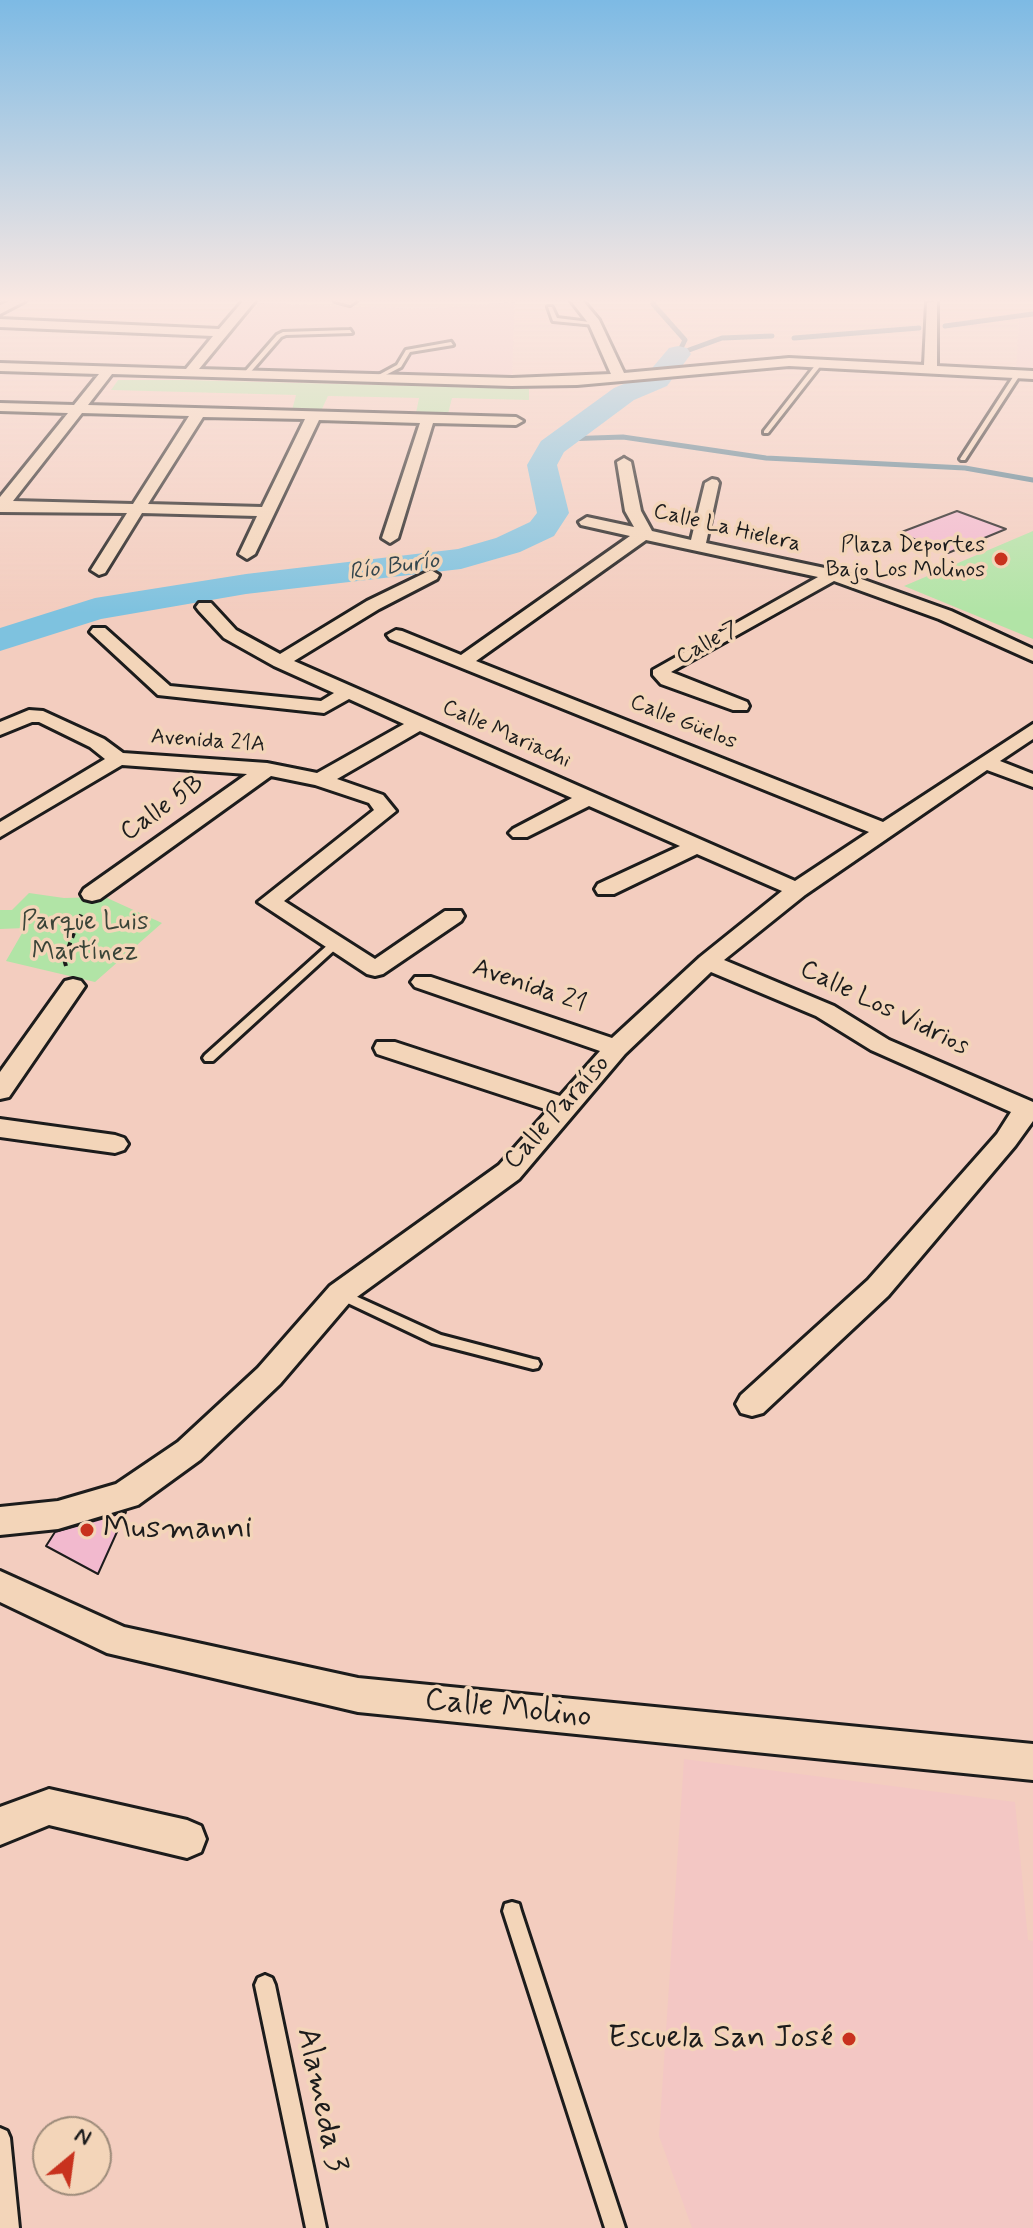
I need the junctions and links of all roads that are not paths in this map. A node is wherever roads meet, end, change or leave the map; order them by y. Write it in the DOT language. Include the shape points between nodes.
graph roads {
  1 [pos="81,405"];
  2 [pos="787,405"];
  3 [pos="998,405"];
  4 [pos="0,407"];
  5 [pos="78,409"];
  6 [pos="198,413"];
  7 [pos="314,416"];
  8 [pos="428,418"];
  9 [pos="516,421"];
  10 [pos="766,432"];
  11 [pos="963,459"];
  12 [pos="624,462"];
  13 [pos="712,483"];
  14 [pos="1,506"];
  15 [pos="138,509"];
  16 [pos="267,512"];
  17 [pos="587,522"];
  18 [pos="645,533"];
  19 [pos="390,538"];
  20 [pos="698,545"];
  21 [pos="247,554"];
  22 [pos="99,570"];
  23 [pos="431,575"];
  24 [pos="833,575"];
  25 [pos="205,607"];
  26 [pos="99,632"];
  27 [pos="396,635"];
  28 [pos="1033,656"];
  29 [pos="465,660"];
  30 [pos="280,662"];
  31 [pos="350,691"];
  32 [pos="740,706"];
  33 [pos="420,723"];
  34 [pos="0,729"];
  35 [pos="1033,730"];
  36 [pos="118,759"];
  37 [pos="985,762"];
  38 [pos="267,769"];
  39 [pos="320,780"];
  40 [pos="1033,781"];
  41 [pos="589,798"];
  42 [pos="884,830"];
  43 [pos="0,831"];
  44 [pos="520,833"];
  45 [pos="697,846"];
  46 [pos="606,889"];
  47 [pos="797,890"];
  48 [pos="92,894"];
  49 [pos="453,916"];
  50 [pos="335,944"];
  51 [pos="708,962"];
  52 [pos="423,982"];
  53 [pos="73,986"];
  54 [pos="386,1048"];
  55 [pos="616,1048"];
  56 [pos="209,1058"];
  57 [pos="0,1091"];
  58 [pos="565,1107"];
  59 [pos="1030,1111"];
  60 [pos="0,1128"];
  61 [pos="115,1144"];
  62 [pos="340,1294"];
  63 [pos="533,1364"];
  64 [pos="752,1404"];
  65 [pos="0,1521"];
  66 [pos="0,1586"];
  67 [pos="1033,1762"];
  68 [pos="0,1826"];
  69 [pos="187,1839"];
  70 [pos="512,1911"];
  71 [pos="265,1985"];
  72 [pos="0,2138"];
  73 [pos="9,2228"];
  74 [pos="316,2228"];
  75 [pos="615,2228"];
  1 -- 5 [label="street"];
  2 -- 10 [label="lane"];
  3 -- 11 [label="lane"];
  4 -- 5 [label="street"];
  5 -- 6 [label="street"];
  5 -- 14 [label="street"];
  6 -- 7 [label="street"];
  6 -- 15 [label="street"];
  7 -- 8 [label="street"];
  7 -- 16 [label="street"];
  8 -- 9 [label="street"];
  8 -- 19 [label="street"];
  12 -- 18 [label="street" via="633,511"];
  13 -- 20 [label="street"];
  14 -- 15 [label="street"];
  15 -- 16 [label="street"];
  15 -- 22 [label="street"];
  16 -- 21 [label="street"];
  17 -- 18 [label="street, Calle La Hielera"];
  18 -- 20 [label="street, Calle La Hielera"];
  18 -- 29 [label="street"];
  20 -- 24 [label="street, Calle La Hielera"];
  23 -- 30 [label="street"];
  24 -- 28 [label="street, Calle La Hielera" via="945,615"];
  24 -- 32 [label="street, Calle 7" via="662,670 668,680"];
  25 -- 30 [label="street, Calle Mariachi" via="230,634"];
  26 -- 31 [label="street" via="165,691 324,707"];
  27 -- 29 [label="street, Calle Güelos"];
  29 -- 42 [label="street, Calle Güelos"];
  30 -- 31 [label="street, Calle Mariachi"];
  31 -- 33 [label="street, Calle Mariachi"];
  33 -- 39 [label="street"];
  33 -- 41 [label="street, Calle Mariachi"];
  34 -- 36 [label="street, Avenida 21A" via="29,716 43,717"];
  35 -- 37 [label="street, Calle Paraíso"];
  36 -- 38 [label="street, Avenida 21A"];
  36 -- 43 [label="street"];
  37 -- 40 [label="street"];
  37 -- 42 [label="street, Calle Paraíso"];
  38 -- 39 [label="street, Avenida 21A"];
  38 -- 48 [label="street, Calle 5B"];
  39 -- 50 [label="street, Avenida 21A" via="376,799 386,811 269,902"];
  41 -- 44 [label="street"];
  41 -- 45 [label="street, Calle Mariachi"];
  42 -- 47 [label="street, Calle Paraíso"];
  45 -- 46 [label="street"];
  45 -- 47 [label="street, Calle Mariachi"];
  47 -- 51 [label="street, Calle Paraíso"];
  49 -- 50 [label="street" via="375,969"];
  50 -- 56 [label="lane"];
  51 -- 55 [label="street, Calle Paraíso"];
  51 -- 59 [label="street, Calle Los Vidrios" via="825,1011 880,1045"];
  52 -- 55 [label="street, Avenida 21"];
  53 -- 57 [label="street"];
  54 -- 58 [label="street"];
  55 -- 58 [label="street, Calle Paraíso"];
  58 -- 62 [label="street, Calle Paraíso" via="509,1172"];
  59 -- 64 [label="street" via="878,1288"];
  60 -- 61 [label="street"];
  62 -- 63 [label="lane" via="437,1339"];
  62 -- 65 [label="street, Calle Paraíso" via="269,1376 189,1451 126,1495 58,1515"];
  66 -- 67 [label="street, Calle Molino" via="119,1642 358,1695"];
  68 -- 69 [label="street" via="49,1807"];
  70 -- 75 [label="lane"];
  71 -- 74 [label="lane, Alameda 3"];
  72 -- 73 [label="lane"];
}
